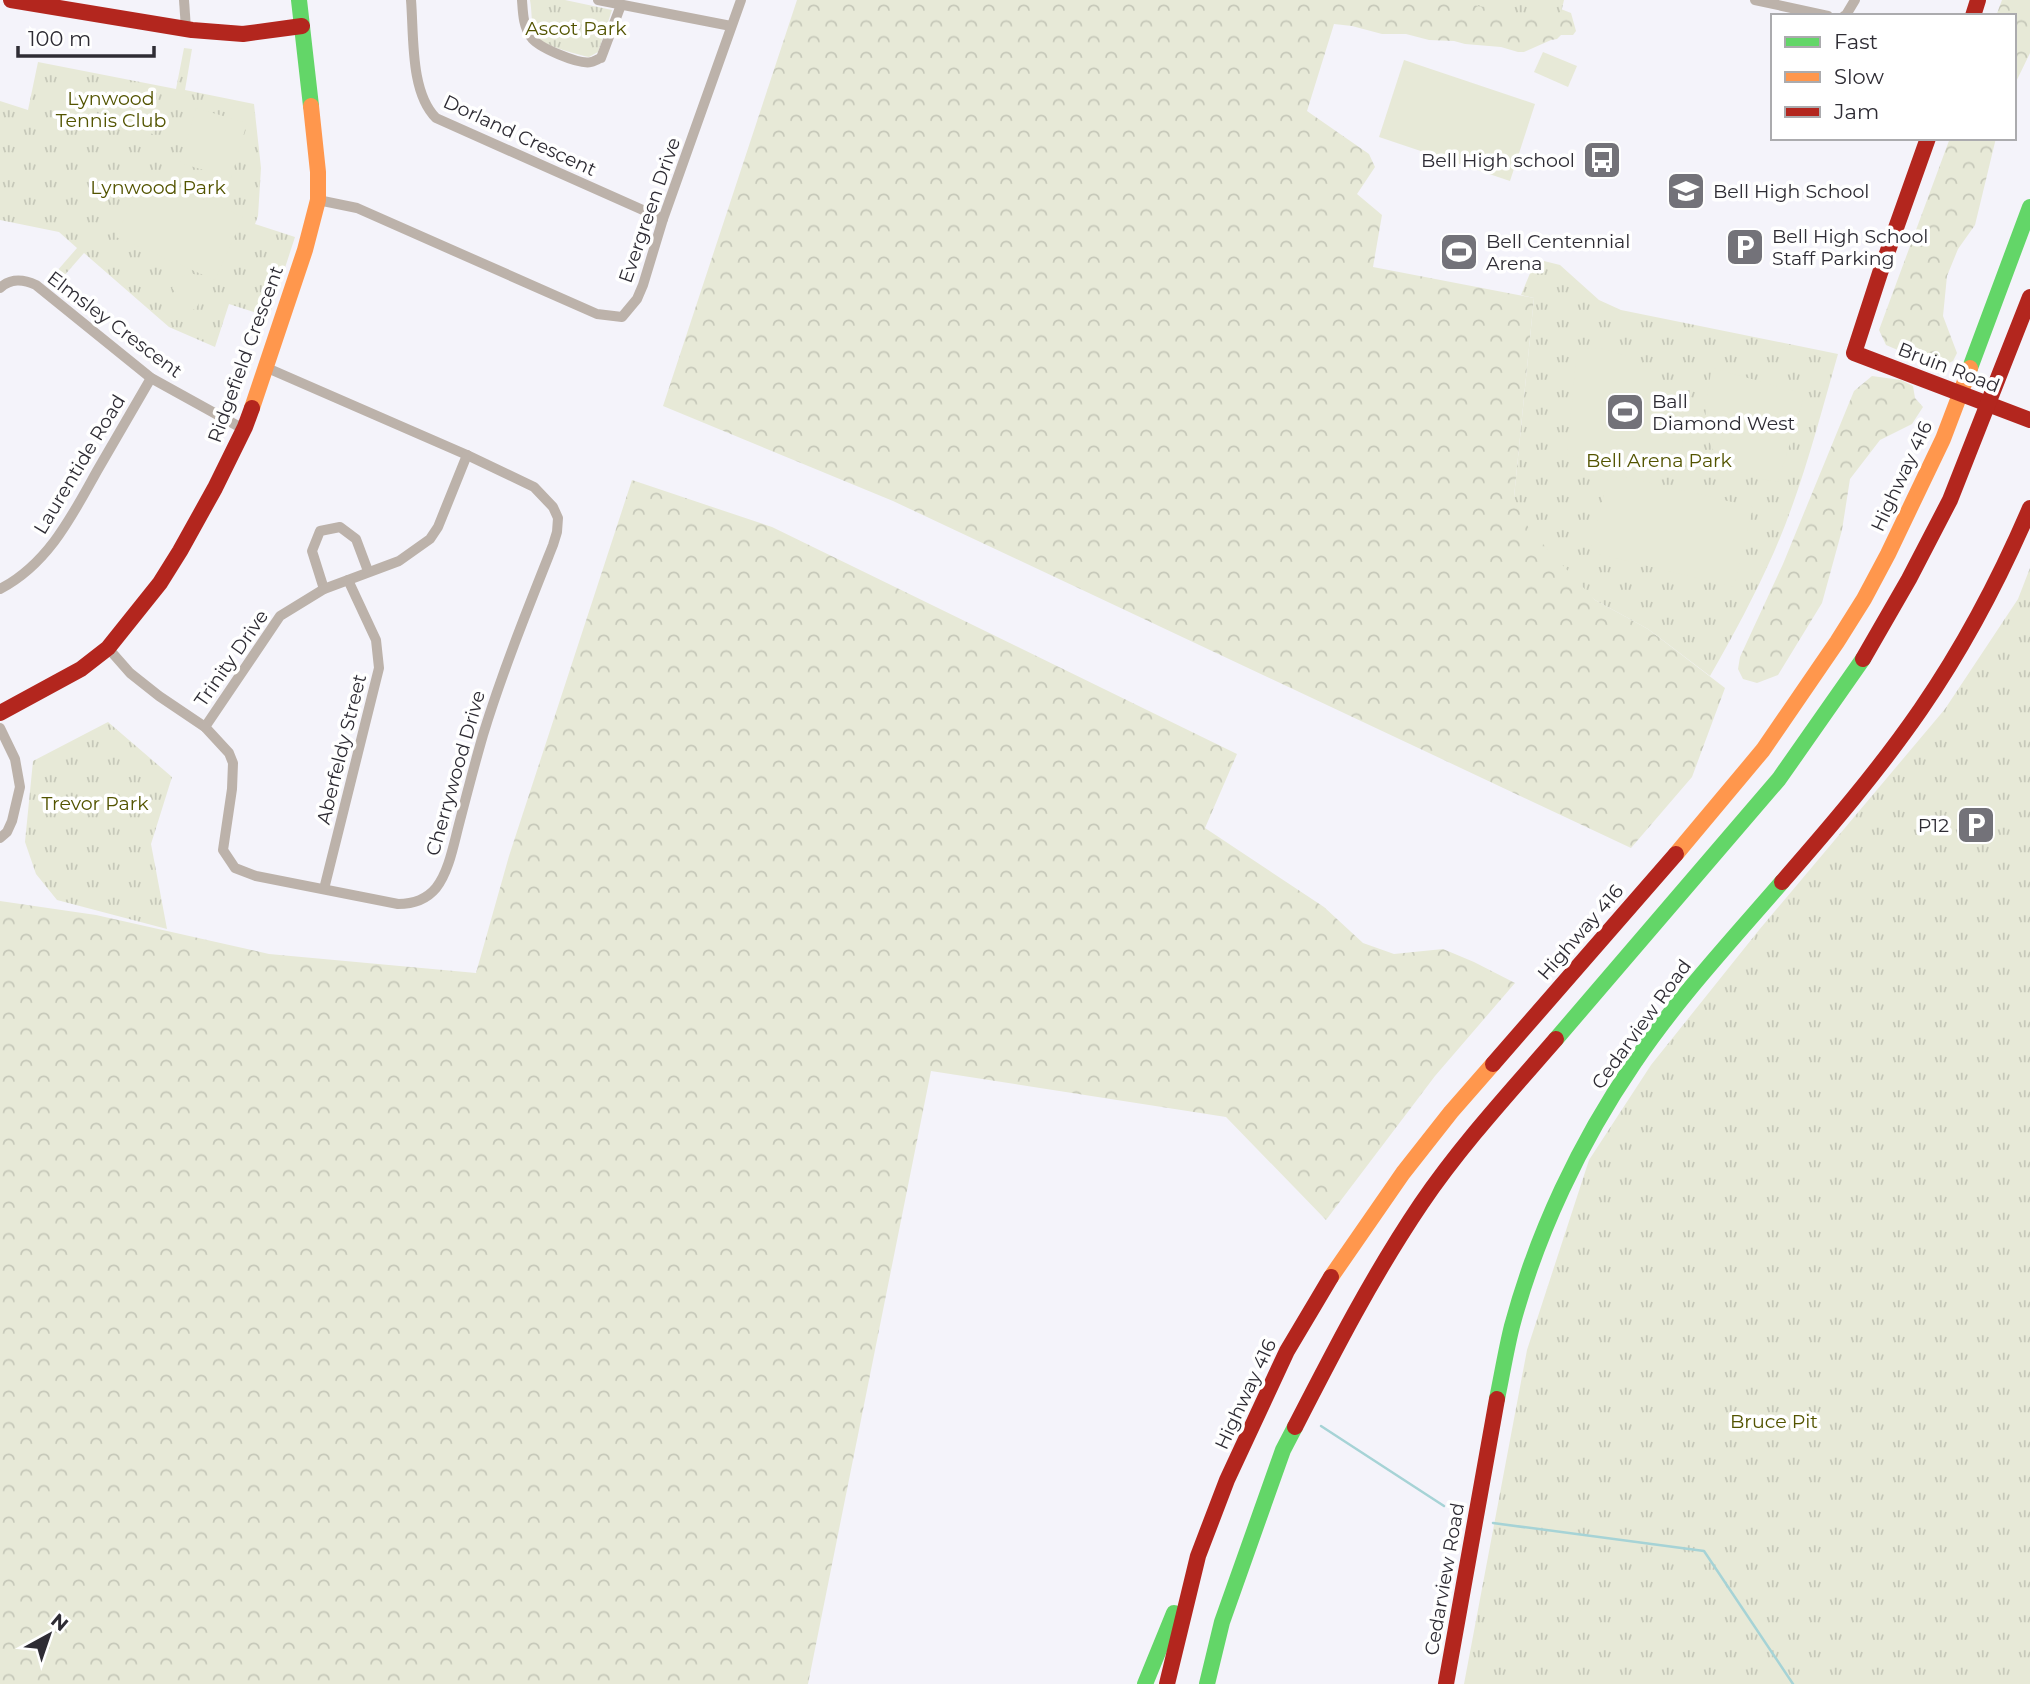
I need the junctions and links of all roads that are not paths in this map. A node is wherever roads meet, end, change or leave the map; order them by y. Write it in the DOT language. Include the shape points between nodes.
graph roads {
  1 [pos="11,0"];
  2 [pos="184,0"];
  3 [pos="299,0"];
  4 [pos="411,0"];
  5 [pos="522,0"];
  6 [pos="598,0"];
  7 [pos="741,0"];
  8 [pos="1755,0"];
  9 [pos="621,5"];
  10 [pos="1819,14"];
  11 [pos="302,26"];
  12 [pos="731,26"];
  13 [pos="186,29"];
  14 [pos="1927,140"];
  15 [pos="318,200"];
  16 [pos="2030,207"];
  17 [pos="663,219"];
  18 [pos="0,288"];
  19 [pos="2030,297"];
  20 [pos="265,367"];
  21 [pos="151,378"];
  22 [pos="2026,418"];
  23 [pos="245,427"];
  24 [pos="467,455"];
  25 [pos="2030,508"];
  26 [pos="368,571"];
  27 [pos="348,580"];
  28 [pos="0,589"];
  29 [pos="324,589"];
  30 [pos="108,648"];
  31 [pos="0,713"];
  32 [pos="205,727"];
  33 [pos="0,728"];
  34 [pos="0,838"];
  35 [pos="324,889"];
  36 [pos="1198,1556"];
  37 [pos="1144,1684"];
  38 [pos="1167,1684"];
  39 [pos="1207,1684"];
  40 [pos="1447,1684"];
  1 -- 13 [label="main road"];
  2 -- 13 [label="street"];
  3 -- 11 [label="main road, Ridgefield Crescent"];
  4 -- 17 [label="street, Dorland Crescent" via="417,79 426,108 436,118"];
  5 -- 9 [label="street" via="526,30 533,41 581,62 601,58"];
  6 -- 9 [label="street"];
  7 -- 12 [label="street, Evergreen Drive"];
  8 -- 10 [label="street"];
  9 -- 12 [label="street"];
  11 -- 13 [label="main road" via="243,34"];
  11 -- 15 [label="main road, Ridgefield Crescent"];
  12 -- 17 [label="street, Evergreen Drive"];
  14 -- 22 [label="main road, Bruin Road" via="1853,353"];
  15 -- 17 [label="street, Evergreen Drive" via="357,208 597,314 621,317 643,285"];
  15 -- 20 [label="main road, Ridgefield Crescent"];
  16 -- 36 [label="main road, Highway 416" via="1943,439 1850,621 1763,750 1451,1112 1372,1217 1287,1351 1227,1480"];
  18 -- 21 [label="street, Elmsley Crescent" via="15,280 36,285"];
  19 -- 39 [label="main road" via="1950,500 1863,660 1779,779 1467,1142 1421,1203 1348,1323 1283,1450 1223,1622"];
  20 -- 23 [label="main road, Ridgefield Crescent"];
  20 -- 24 [label="street, Cherrywood Drive"];
  21 -- 23 [label="street, Elmsley Crescent"];
  21 -- 28 [label="street, Laurentide Road" via="60,535 39,560"];
  23 -- 30 [label="main road, Ridgefield Crescent" via="173,562"];
  24 -- 26 [label="street, Trinity Drive" via="430,539 399,561"];
  24 -- 35 [label="street, Cherrywood Drive" via="534,487 558,518 553,544 508,656 451,854 435,890 410,904"];
  25 -- 40 [label="main road, Cedarview Road" via="1977,618 1906,732 1661,1025 1626,1074 1572,1167 1545,1228 1511,1330"];
  26 -- 27 [label="street, Trinity Drive"];
  26 -- 29 [label="street" via="356,539 340,527 320,531 312,551"];
  27 -- 29 [label="street, Trinity Drive"];
  27 -- 35 [label="street, Aberfeldy Street" via="376,640 379,668"];
  29 -- 32 [label="street, Trinity Drive" via="280,616"];
  30 -- 31 [label="main road, Ridgefield Crescent" via="81,669"];
  30 -- 32 [label="street, Cherrywood Drive" via="130,673"];
  32 -- 35 [label="street, Cherrywood Drive" via="233,763 223,850 229,861 256,876"];
  33 -- 34 [label="street" via="15,759 20,787 12,821"];
  36 -- 37 [label="main road"];
  36 -- 38 [label="main road, Highway 416"];
}
